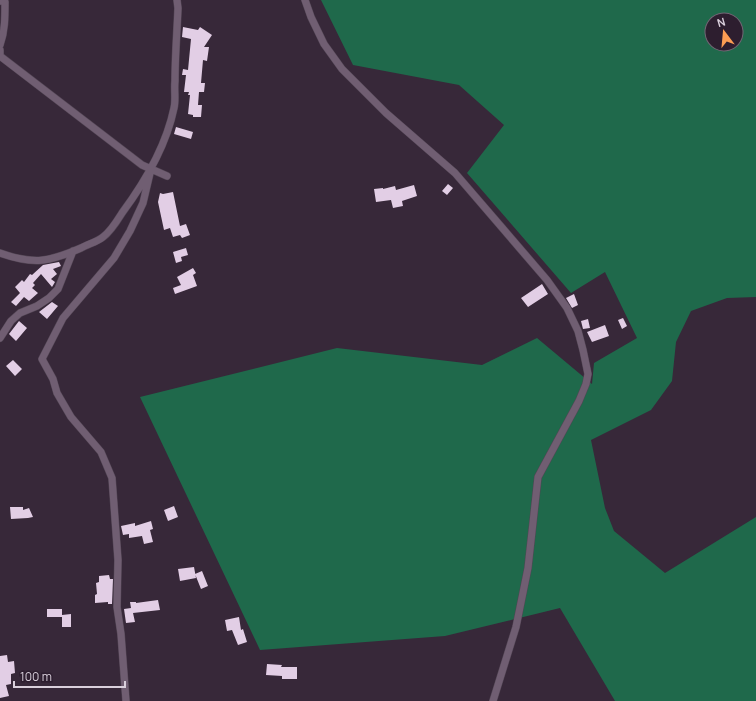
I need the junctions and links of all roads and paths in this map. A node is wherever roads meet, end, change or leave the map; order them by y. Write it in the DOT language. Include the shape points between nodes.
graph roads {
  1 [pos="177,0"];
  2 [pos="305,0"];
  3 [pos="0,1"];
  4 [pos="0,45"];
  5 [pos="0,50"];
  6 [pos="152,169"];
  7 [pos="168,176"];
  8 [pos="73,251"];
  9 [pos="0,253"];
  10 [pos="0,338"];
  11 [pos="126,701"];
  12 [pos="493,701"];
  1 -- 6 [label="street" via="174,106 164,142"];
  2 -- 12 [label="street" via="324,44 342,69 386,113 455,173 547,280 567,308 578,331 588,374 586,384 538,477 528,568 516,627"];
  3 -- 4 [label="street" via="5,2 4,33"];
  5 -- 6 [label="street" via="0,56 142,165"];
  6 -- 7 [label="street"];
  6 -- 8 [label="street" via="112,228 103,237"];
  6 -- 11 [label="street" via="143,203 130,231 114,258 63,318 42,359 71,417 101,452 112,478 118,560 117,607"];
  8 -- 9 [label="street" via="45,261 13,258"];
  8 -- 10 [label="street" via="58,289 37,306 20,313 11,321"];
}
